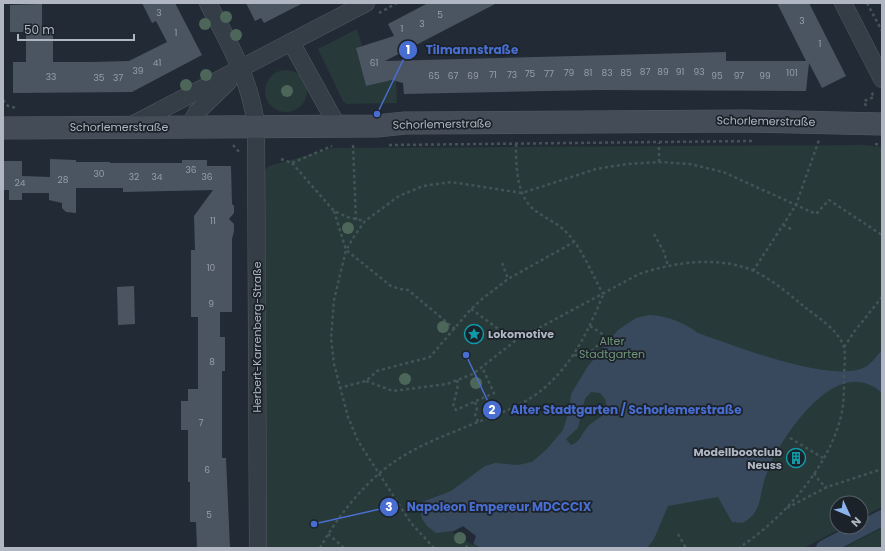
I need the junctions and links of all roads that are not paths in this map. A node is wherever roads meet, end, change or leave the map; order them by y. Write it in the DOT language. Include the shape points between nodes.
graph roads {
  1 [pos="208,3"];
  2 [pos="366,3"];
  3 [pos="843,3"];
  4 [pos="291,42"];
  5 [pos="242,68"];
  6 [pos="882,79"];
  7 [pos="882,124"];
  8 [pos="256,126"];
  9 [pos="129,127"];
  10 [pos="189,127"];
  11 [pos="3,128"];
  12 [pos="341,139"];
  13 [pos="258,548"];
  1 -- 5 [label="street, Herbert-Karrenberg-Straße"];
  2 -- 4 [label="street"];
  3 -- 6 [label="street"];
  4 -- 5 [label="street"];
  4 -- 12 [label="street"];
  5 -- 8 [label="street, Herbert-Karrenberg-Straße" via="252,100"];
  5 -- 9 [label="street"];
  5 -- 10 [label="street" via="197,112"];
  7 -- 12 [label="main road, Schorlemerstraße" via="746,120 405,123 377,126"];
  8 -- 10 [label="main road, Schorlemerstraße"];
  8 -- 12 [label="main road, Schorlemerstraße"];
  8 -- 13 [label="street, Herbert-Karrenberg-Straße"];
  9 -- 10 [label="main road, Schorlemerstraße"];
  9 -- 11 [label="main road, Schorlemerstraße"];
}
